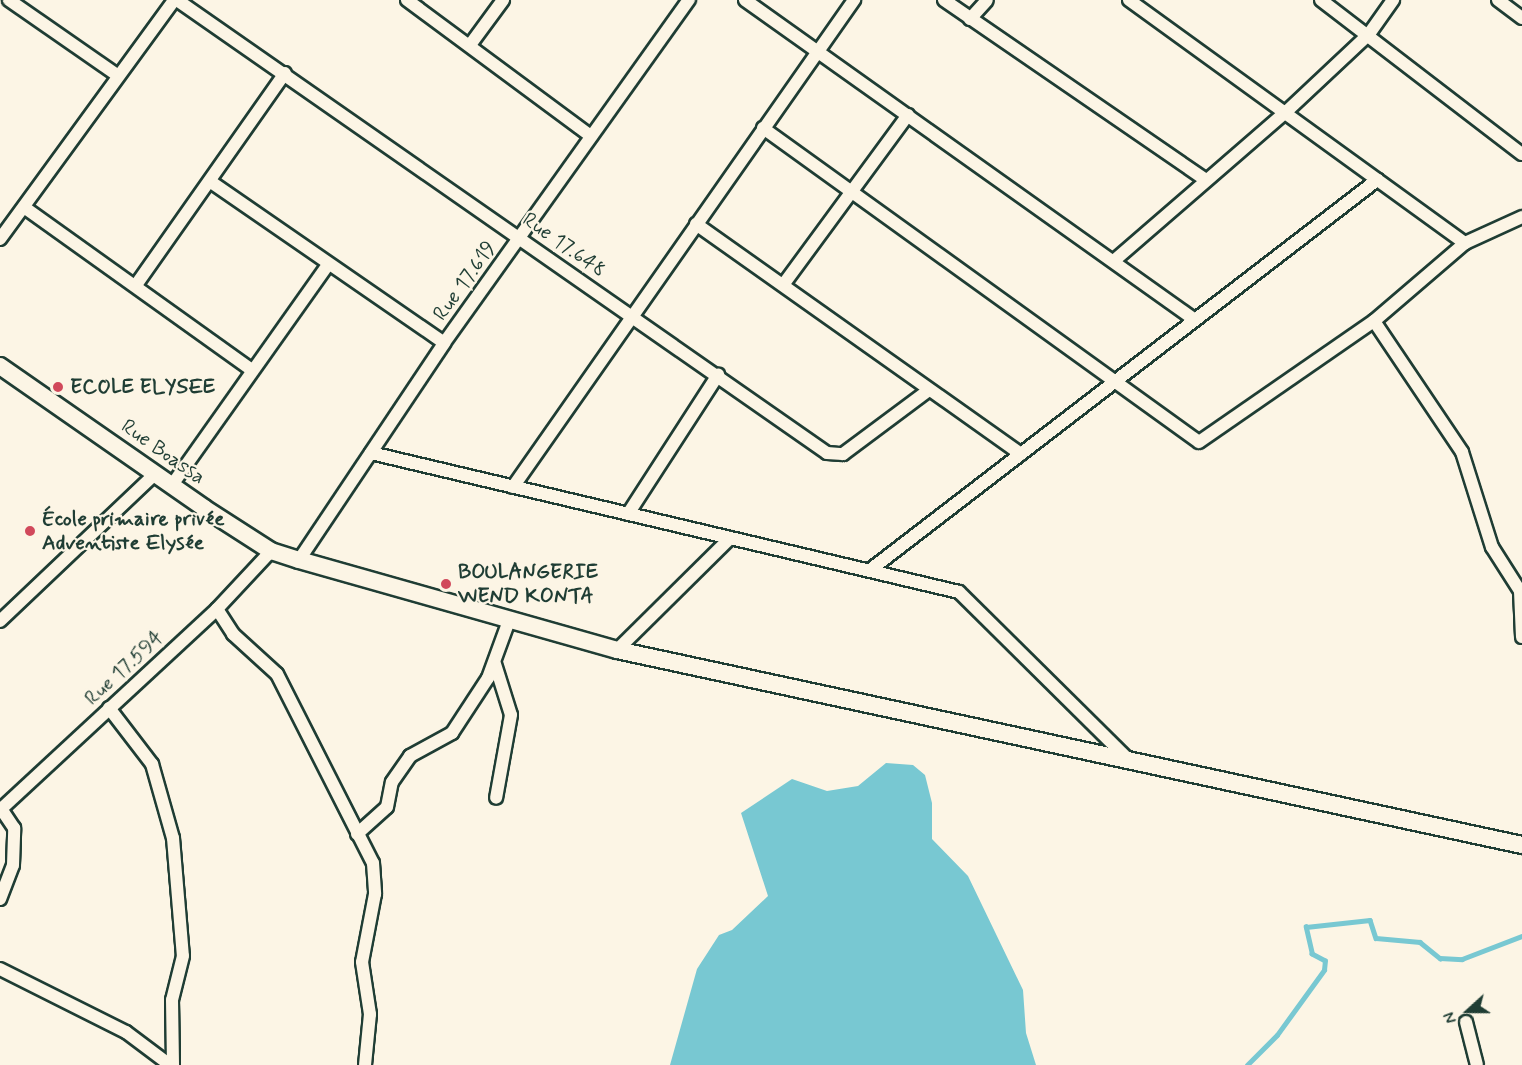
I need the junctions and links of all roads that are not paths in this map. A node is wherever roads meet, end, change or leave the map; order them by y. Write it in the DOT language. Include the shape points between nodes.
graph roads {
  1 [pos="9,0"];
  2 [pos="175,0"];
  3 [pos="407,0"];
  4 [pos="503,0"];
  5 [pos="689,0"];
  6 [pos="745,0"];
  7 [pos="854,0"];
  8 [pos="944,0"];
  9 [pos="987,0"];
  10 [pos="1129,0"];
  11 [pos="1321,0"];
  12 [pos="1394,0"];
  13 [pos="1498,0"];
  14 [pos="1522,18"];
  15 [pos="970,19"];
  16 [pos="1369,34"];
  17 [pos="470,45"];
  18 [pos="819,49"];
  19 [pos="285,73"];
  20 [pos="117,75"];
  21 [pos="1287,111"];
  22 [pos="908,115"];
  23 [pos="763,128"];
  24 [pos="591,136"];
  25 [pos="1522,154"];
  26 [pos="1204,178"];
  27 [pos="1377,180"];
  28 [pos="211,182"];
  29 [pos="849,193"];
  30 [pos="24,207"];
  31 [pos="1522,217"];
  32 [pos="696,224"];
  33 [pos="520,238"];
  34 [pos="0,239"];
  35 [pos="1466,243"];
  36 [pos="1116,259"];
  37 [pos="327,266"];
  38 [pos="136,285"];
  39 [pos="783,285"];
  40 [pos="632,316"];
  41 [pos="1195,320"];
  42 [pos="1374,321"];
  43 [pos="444,343"];
  44 [pos="0,366"];
  45 [pos="252,370"];
  46 [pos="718,375"];
  47 [pos="1112,384"];
  48 [pos="930,390"];
  49 [pos="371,453"];
  50 [pos="1021,454"];
  51 [pos="156,473"];
  52 [pos="172,485"];
  53 [pos="513,487"];
  54 [pos="628,514"];
  55 [pos="730,538"];
  56 [pos="271,551"];
  57 [pos="299,560"];
  58 [pos="870,570"];
  59 [pos="1521,587"];
  60 [pos="217,609"];
  61 [pos="510,618"];
  62 [pos="0,621"];
  63 [pos="1522,638"];
  64 [pos="617,650"];
  65 [pos="495,663"];
  66 [pos="109,708"];
  67 [pos="1129,760"];
  68 [pos="496,798"];
  69 [pos="0,809"];
  70 [pos="357,834"];
  71 [pos="1522,845"];
  72 [pos="0,899"];
  73 [pos="0,969"];
  74 [pos="1466,1022"];
  75 [pos="172,1065"];
  76 [pos="365,1065"];
  77 [pos="1477,1065"];
  1 -- 20 [label="street"];
  2 -- 19 [label="street, Rue 17.648"];
  2 -- 20 [label="street"];
  3 -- 17 [label="street"];
  4 -- 17 [label="street"];
  5 -- 24 [label="street, Rue 17.619"];
  6 -- 18 [label="street"];
  7 -- 18 [label="street"];
  8 -- 15 [label="street"];
  9 -- 15 [label="street"];
  10 -- 21 [label="street"];
  11 -- 16 [label="street"];
  12 -- 16 [label="street"];
  13 -- 14 [label="street"];
  15 -- 26 [label="street"];
  16 -- 21 [label="street"];
  16 -- 25 [label="street"];
  17 -- 24 [label="street"];
  18 -- 22 [label="street"];
  18 -- 23 [label="street"];
  19 -- 28 [label="street"];
  19 -- 33 [label="street, Rue 17.648"];
  20 -- 30 [label="street"];
  21 -- 26 [label="street"];
  21 -- 27 [label="street"];
  22 -- 29 [label="street"];
  22 -- 36 [label="street"];
  23 -- 29 [label="street"];
  23 -- 32 [label="street"];
  24 -- 33 [label="street, Rue 17.619"];
  26 -- 36 [label="street"];
  27 -- 35 [label="street"];
  27 -- 41 [label="street"];
  28 -- 37 [label="street"];
  28 -- 38 [label="street"];
  29 -- 39 [label="street"];
  29 -- 47 [label="street"];
  30 -- 34 [label="street"];
  30 -- 38 [label="street"];
  31 -- 35 [label="street"];
  32 -- 39 [label="street"];
  32 -- 40 [label="street"];
  33 -- 40 [label="street, Rue 17.648"];
  33 -- 43 [label="street, Rue 17.619"];
  35 -- 42 [label="street"];
  36 -- 41 [label="street"];
  37 -- 43 [label="street"];
  37 -- 45 [label="street"];
  38 -- 45 [label="street"];
  39 -- 48 [label="street"];
  40 -- 46 [label="street, Rue 17.648"];
  40 -- 53 [label="street"];
  41 -- 47 [label="street"];
  42 -- 47 [label="street" via="1202,442"];
  42 -- 59 [label="street" via="1462,452 1492,547"];
  43 -- 49 [label="street, Rue 17.619"];
  44 -- 51 [label="street, Rue Boassa"];
  45 -- 52 [label="street"];
  46 -- 48 [label="street, Rue 17.648" via="837,456"];
  46 -- 54 [label="street"];
  47 -- 50 [label="street"];
  48 -- 50 [label="street"];
  49 -- 53 [label="street"];
  49 -- 57 [label="street, Rue 17.619"];
  50 -- 58 [label="street"];
  51 -- 52 [label="street, Rue Boassa"];
  51 -- 62 [label="street"];
  52 -- 56 [label="street, Rue Boassa"];
  53 -- 54 [label="street"];
  54 -- 55 [label="street"];
  55 -- 58 [label="street"];
  55 -- 64 [label="street"];
  56 -- 57 [label="street, Rue Boassa"];
  56 -- 60 [label="street, Rue 17.594"];
  57 -- 61 [label="street, Rue Boassa"];
  58 -- 67 [label="street" via="961,593"];
  59 -- 63 [label="street"];
  60 -- 66 [label="street, Rue 17.594"];
  60 -- 70 [label="street" via="233,634 277,674 316,742"];
  61 -- 64 [label="street, Rue Boassa"];
  61 -- 65 [label="street"];
  64 -- 67 [label="street, Rue Boassa"];
  65 -- 68 [label="street" via="511,715"];
  65 -- 70 [label="street" via="452,733 414,751 392,782 387,807"];
  66 -- 69 [label="street, Rue 17.594"];
  66 -- 75 [label="street" via="152,764 173,838 183,956 171,1000"];
  67 -- 71 [label="street, Rue Boassa"];
  69 -- 72 [label="street" via="14,828 13,865"];
  70 -- 76 [label="street" via="375,875 363,962 370,1014"];
  73 -- 75 [label="street" via="126,1032"];
  74 -- 77 [label="street"];
}
